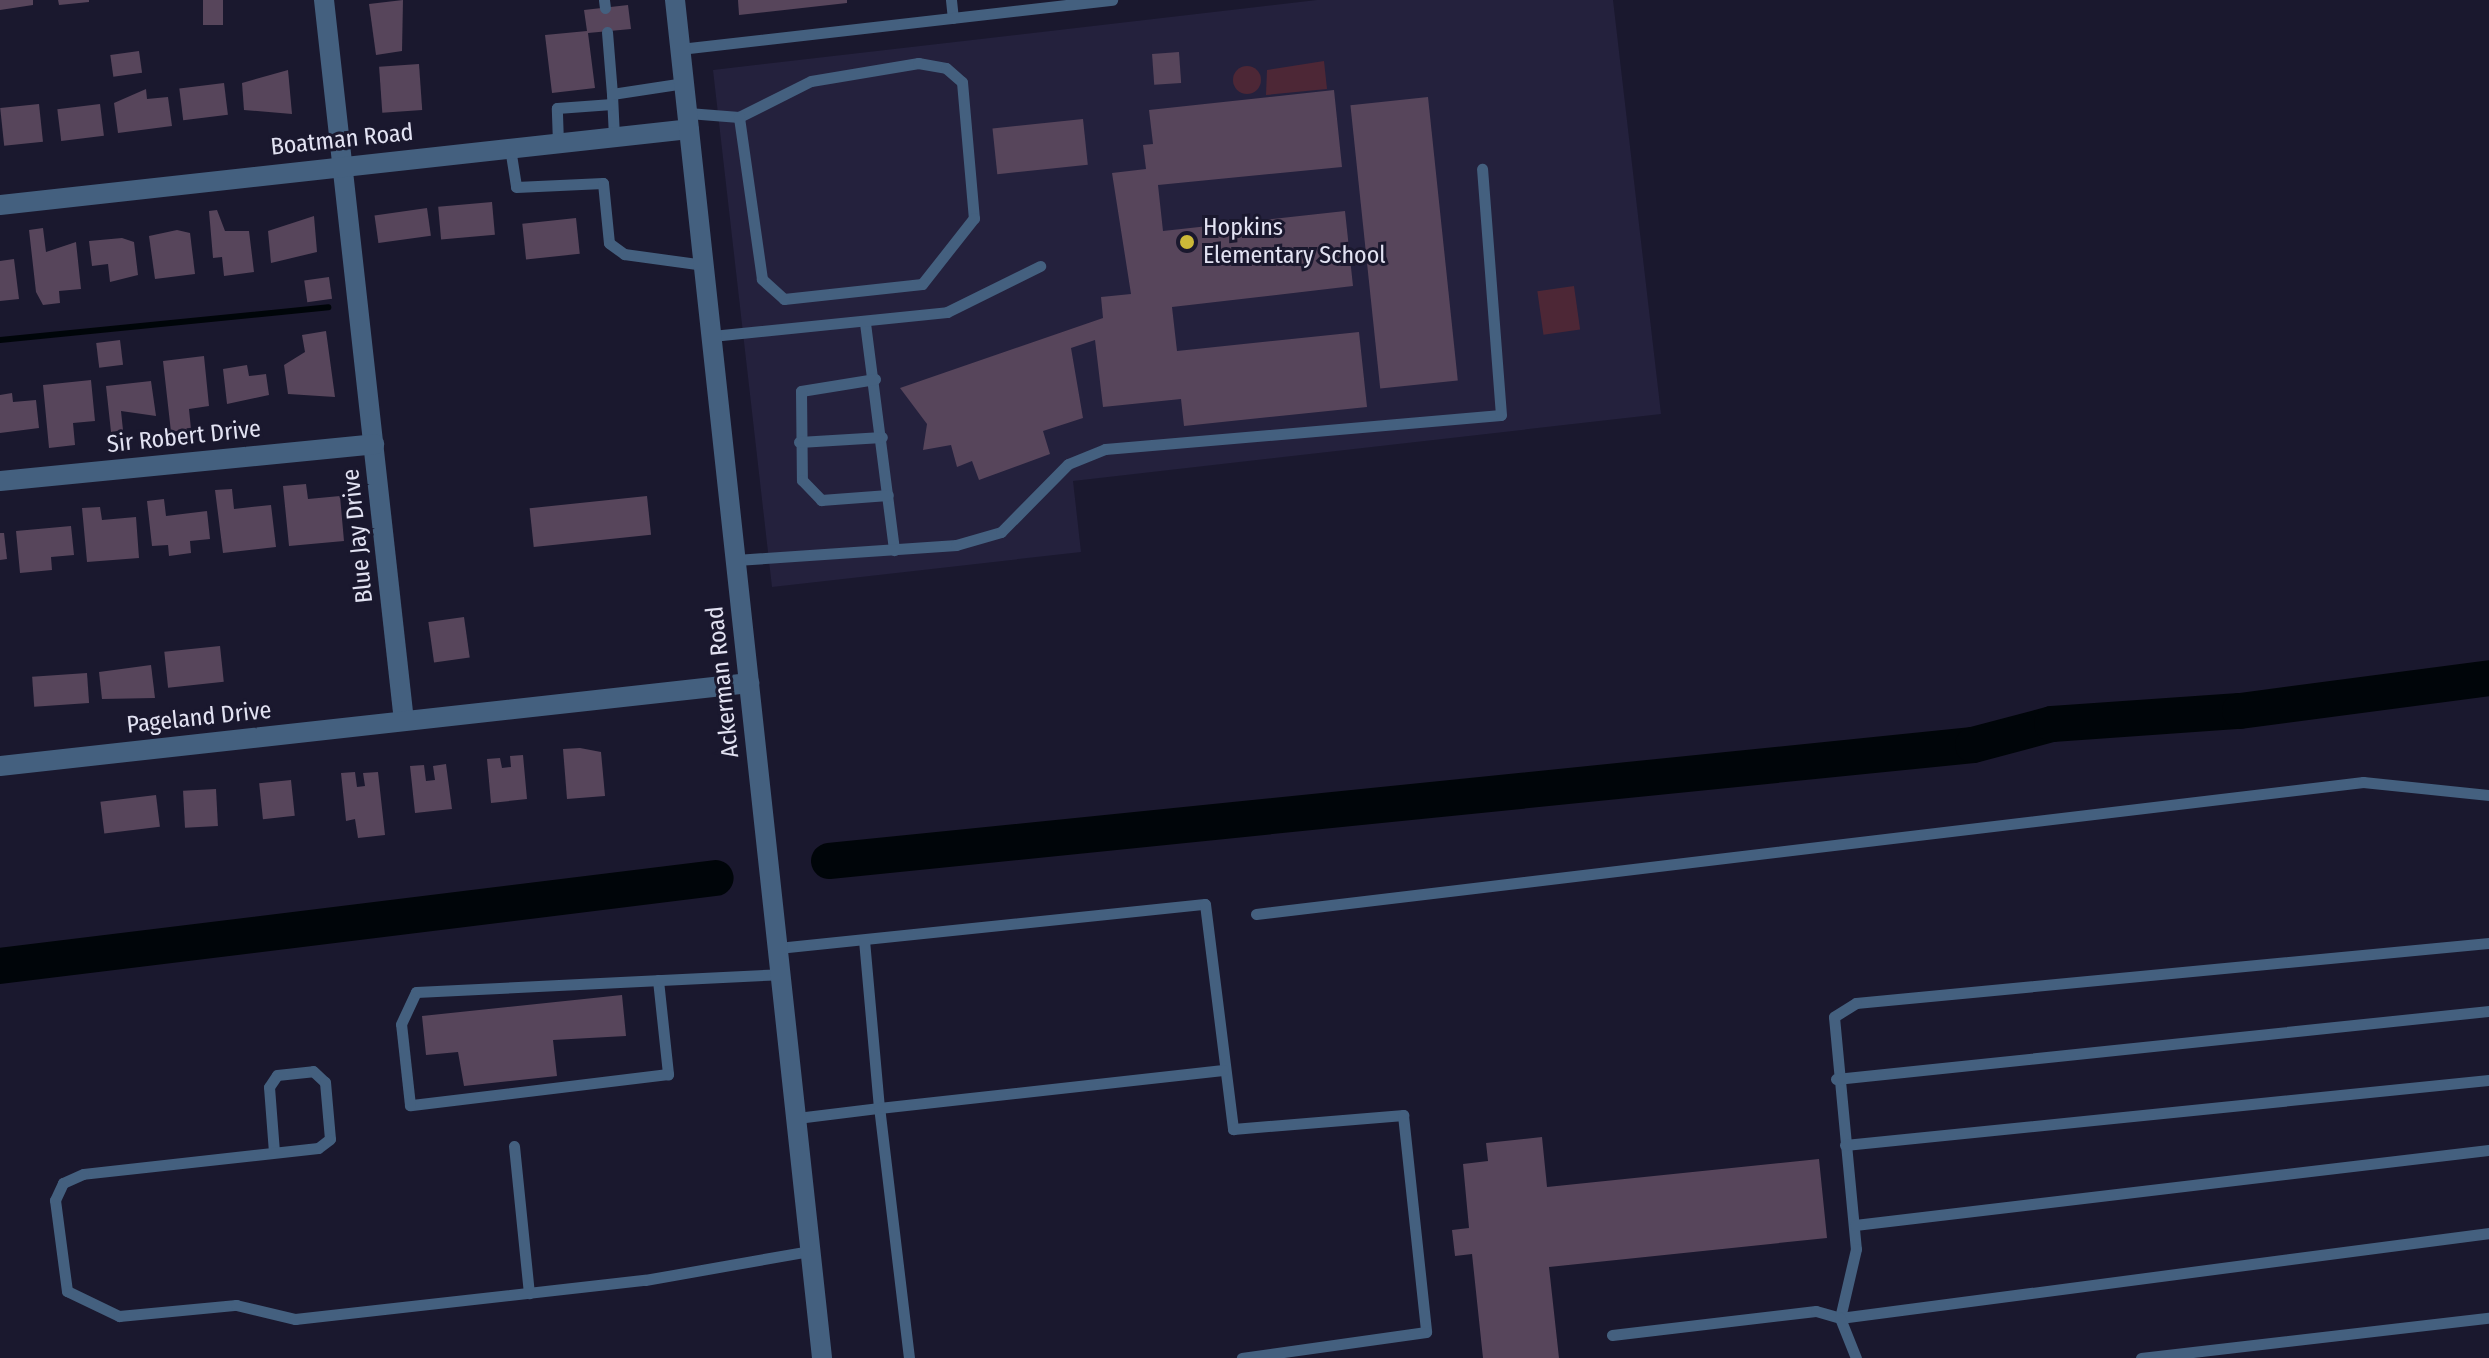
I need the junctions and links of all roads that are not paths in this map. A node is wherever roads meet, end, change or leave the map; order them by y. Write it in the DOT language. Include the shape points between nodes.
graph roads {
  1 [pos="324,0"];
  2 [pos="675,0"];
  3 [pos="951,0"];
  4 [pos="1112,0"];
  5 [pos="953,18"];
  6 [pos="607,32"];
  7 [pos="680,49"];
  8 [pos="684,83"];
  9 [pos="612,99"];
  10 [pos="739,117"];
  11 [pos="688,121"];
  12 [pos="614,137"];
  13 [pos="558,143"];
  14 [pos="510,148"];
  15 [pos="341,166"];
  16 [pos="1482,169"];
  17 [pos="0,205"];
  18 [pos="704,265"];
  19 [pos="1040,266"];
  20 [pos="865,323"];
  21 [pos="712,336"];
  22 [pos="875,379"];
  23 [pos="882,437"];
  24 [pos="799,442"];
  25 [pos="374,444"];
  26 [pos="0,481"];
  27 [pos="888,495"];
  28 [pos="894,550"];
  29 [pos="736,560"];
  30 [pos="749,683"];
  31 [pos="404,721"];
  32 [pos="0,766"];
  33 [pos="2489,795"];
  34 [pos="1256,914"];
  35 [pos="864,941"];
  36 [pos="2489,943"];
  37 [pos="778,948"];
  38 [pos="781,974"];
  39 [pos="658,980"];
  40 [pos="2489,1011"];
  41 [pos="1223,1070"];
  42 [pos="1836,1079"];
  43 [pos="2489,1080"];
  44 [pos="879,1108"];
  45 [pos="797,1118"];
  46 [pos="1845,1145"];
  47 [pos="514,1146"];
  48 [pos="2489,1150"];
  49 [pos="274,1152"];
  50 [pos="1855,1225"];
  51 [pos="2489,1233"];
  52 [pos="810,1251"];
  53 [pos="529,1293"];
  54 [pos="1840,1318"];
  55 [pos="2489,1318"];
  56 [pos="1612,1335"];
  57 [pos="822,1358"];
  58 [pos="909,1358"];
  59 [pos="1242,1358"];
  60 [pos="1856,1358"];
  61 [pos="2141,1358"];
  1 -- 15 [label="street, Blue Jay Drive"];
  2 -- 7 [label="street, Ackerman Road"];
  3 -- 5 [label="lane"];
  4 -- 5 [label="lane"];
  5 -- 7 [label="lane"];
  6 -- 9 [label="lane"];
  7 -- 8 [label="street, Ackerman Road"];
  8 -- 9 [label="lane"];
  8 -- 11 [label="street, Ackerman Road"];
  9 -- 12 [label="lane"];
  9 -- 13 [label="lane" via="557,108"];
  10 -- 10 [label="lane" via="811,81 918,63 946,68 962,82 974,218 922,284 799,301 773,290 762,279"];
  10 -- 11 [label="lane"];
  11 -- 12 [label="street, Boatman Road"];
  11 -- 18 [label="street, Ackerman Road"];
  12 -- 13 [label="street, Boatman Road"];
  13 -- 14 [label="street, Boatman Road"];
  14 -- 15 [label="street, Boatman Road"];
  14 -- 18 [label="lane" via="516,187 603,183 609,243 624,254"];
  15 -- 17 [label="street, Boatman Road"];
  15 -- 25 [label="street, Blue Jay Drive"];
  16 -- 28 [label="lane" via="1501,415 1083,454 1001,532"];
  18 -- 21 [label="street, Ackerman Road"];
  19 -- 20 [label="lane" via="947,312"];
  20 -- 21 [label="lane"];
  20 -- 22 [label="lane"];
  21 -- 29 [label="street, Ackerman Road"];
  22 -- 23 [label="lane"];
  22 -- 24 [label="lane" via="801,391"];
  23 -- 24 [label="lane"];
  23 -- 27 [label="lane"];
  24 -- 27 [label="lane" via="805,492 821,500"];
  25 -- 26 [label="street, Sir Robert Drive"];
  25 -- 31 [label="street, Blue Jay Drive"];
  27 -- 28 [label="lane"];
  28 -- 29 [label="lane"];
  29 -- 30 [label="street, Ackerman Road"];
  30 -- 31 [label="street"];
  30 -- 37 [label="street, Ackerman Road"];
  31 -- 32 [label="street, Pageland Drive"];
  33 -- 34 [label="lane" via="2363,782"];
  35 -- 37 [label="lane"];
  35 -- 41 [label="lane" via="1205,904"];
  35 -- 44 [label="lane"];
  36 -- 42 [label="lane" via="1843,1006 1834,1017"];
  37 -- 38 [label="street, Ackerman Road"];
  38 -- 39 [label="lane"];
  38 -- 45 [label="street, Ackerman Road"];
  39 -- 39 [label="lane" via="416,992 401,1024 410,1105 668,1074"];
  40 -- 42 [label="lane"];
  41 -- 44 [label="lane"];
  41 -- 59 [label="lane" via="1233,1129 1403,1115 1426,1332"];
  42 -- 46 [label="lane"];
  43 -- 46 [label="lane"];
  44 -- 45 [label="lane"];
  44 -- 58 [label="lane"];
  45 -- 52 [label="street, Ackerman Road"];
  46 -- 50 [label="lane"];
  47 -- 53 [label="lane"];
  48 -- 50 [label="lane"];
  49 -- 49 [label="lane" via="318,1148 330,1139 325,1082 313,1071 277,1075 269,1087"];
  49 -- 53 [label="lane" via="83,1174 63,1183 55,1200 67,1291 119,1316 236,1305 295,1319"];
  50 -- 54 [label="lane" via="1854,1275"];
  51 -- 54 [label="lane"];
  52 -- 53 [label="lane"];
  52 -- 57 [label="street, Ackerman Road"];
  54 -- 56 [label="lane" via="1816,1311"];
  54 -- 60 [label="lane"];
  55 -- 61 [label="lane"];
}
